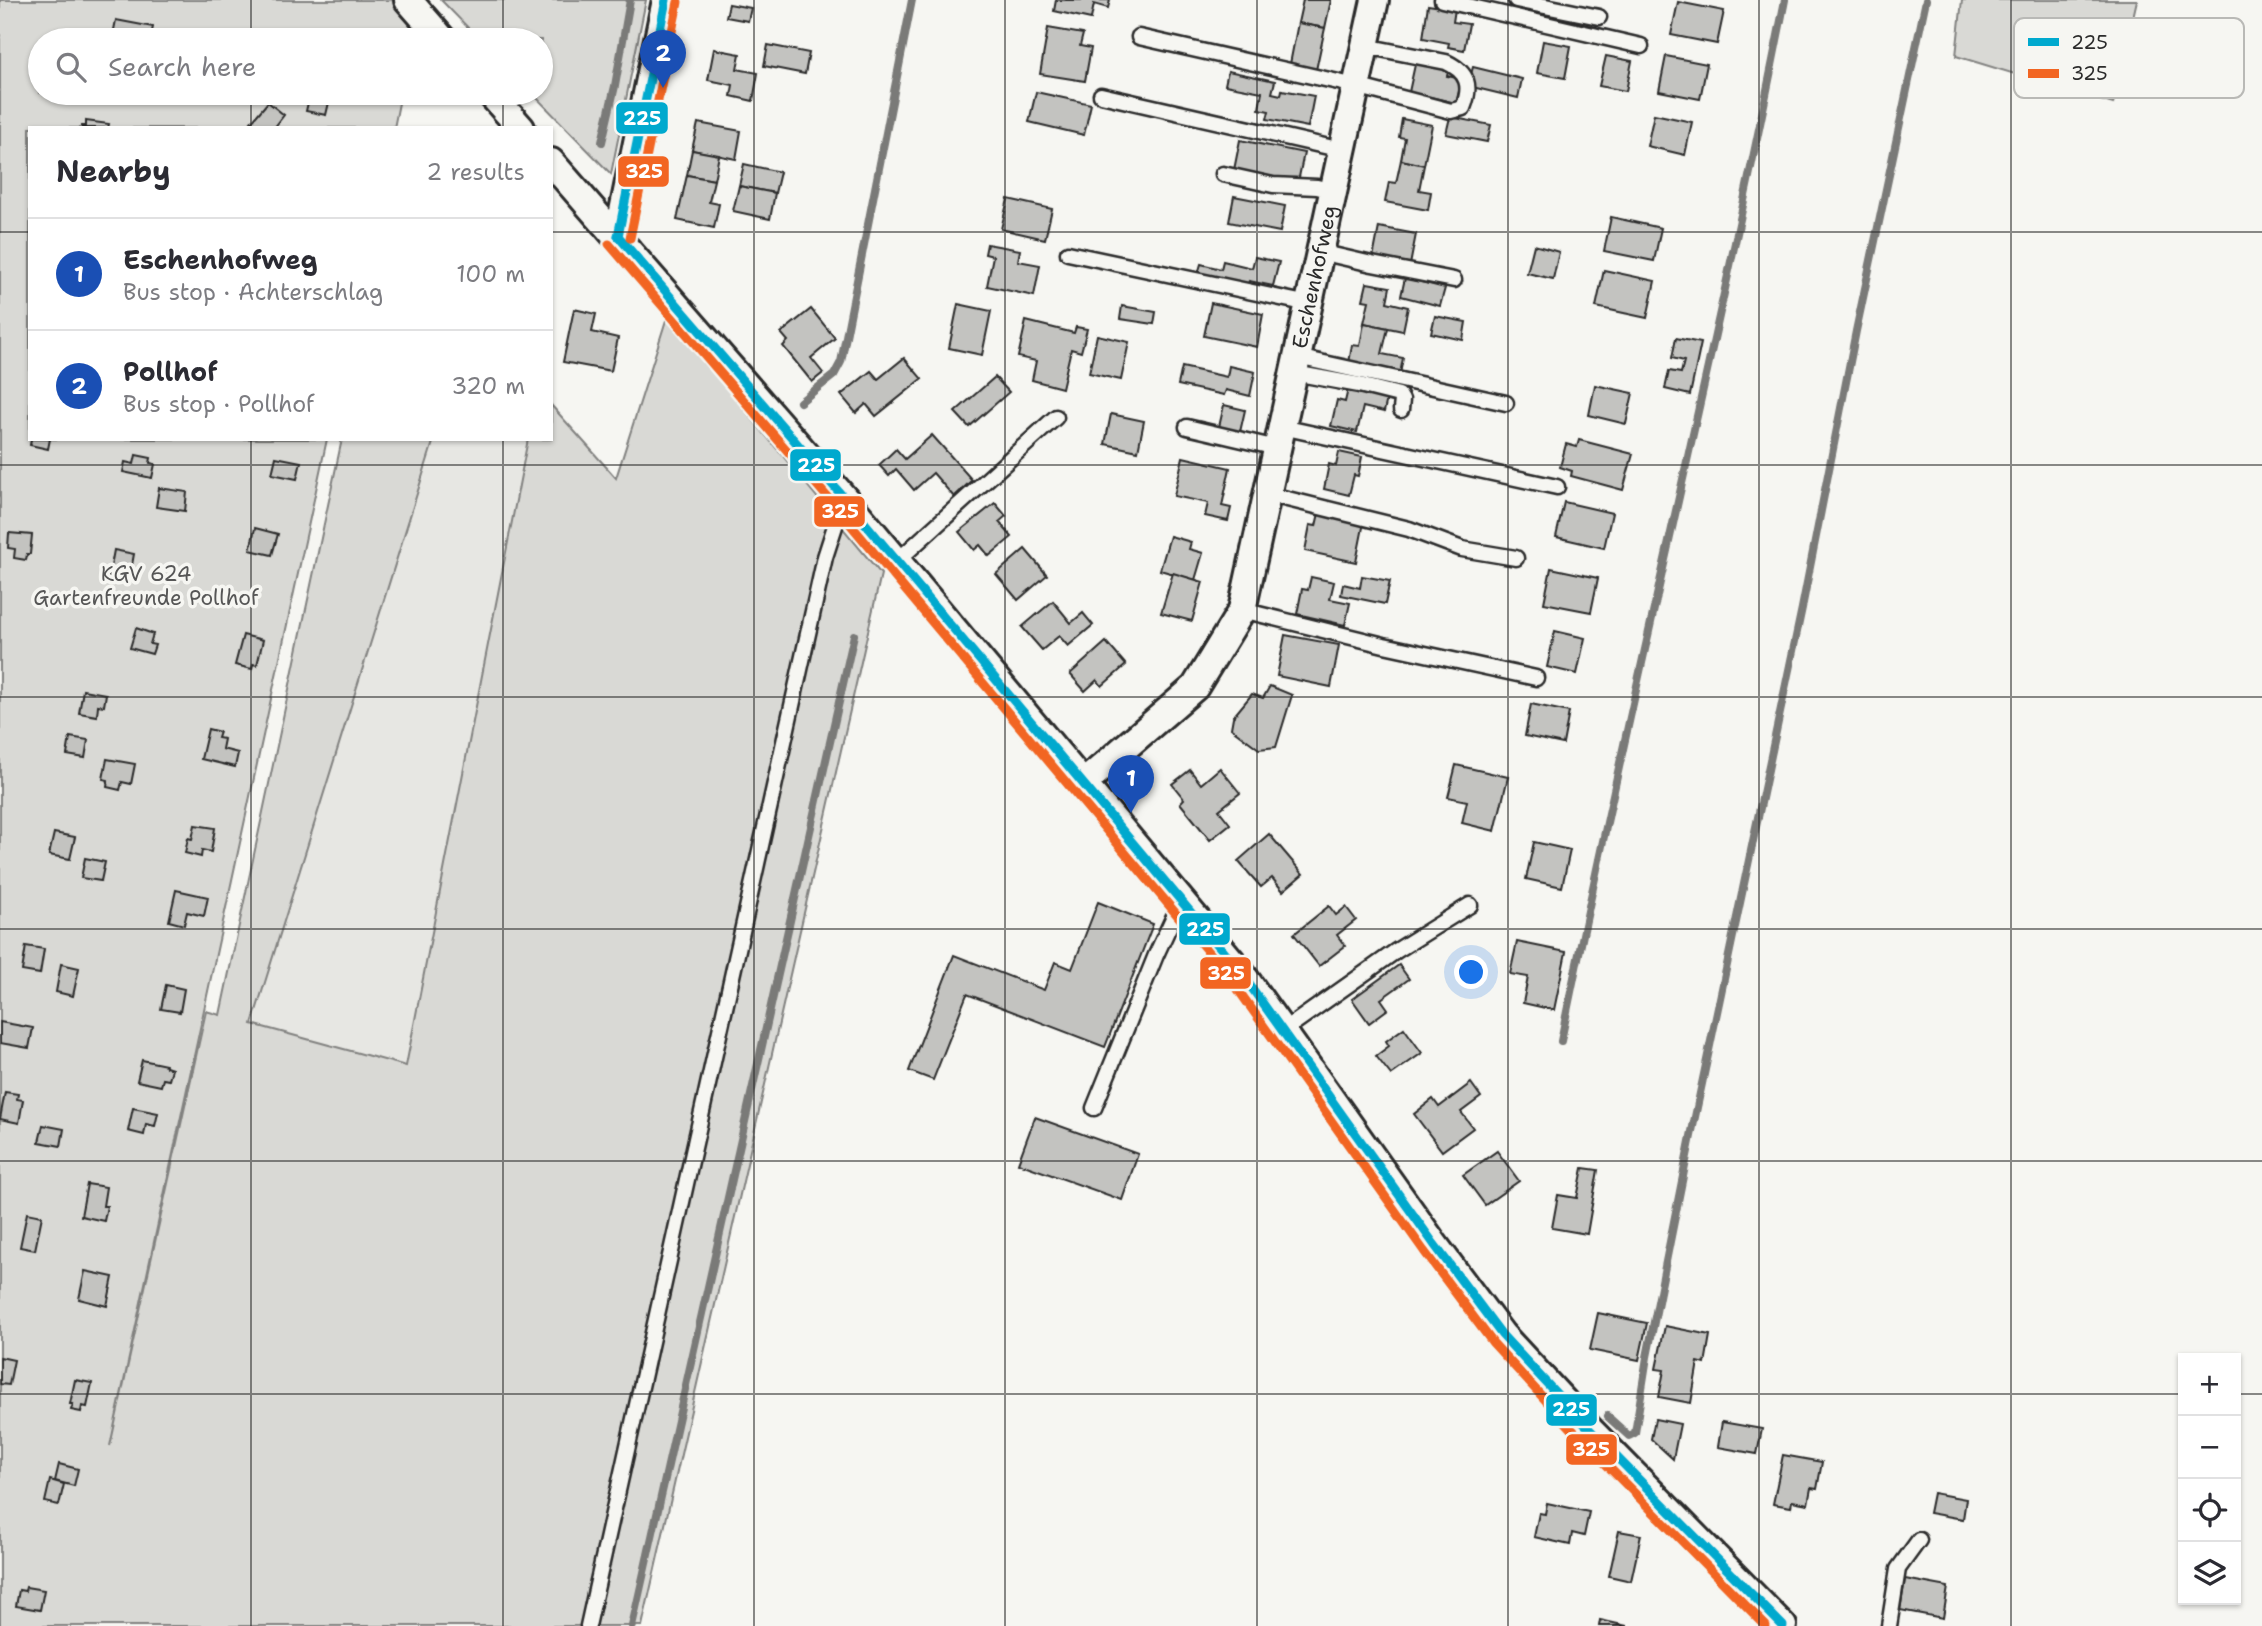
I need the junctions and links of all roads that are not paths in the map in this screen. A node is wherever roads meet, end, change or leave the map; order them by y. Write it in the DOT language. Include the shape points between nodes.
graph roads {
  1 [pos="666,0"];
  2 [pos="1375,0"];
  3 [pos="1442,0"];
  4 [pos="1517,0"];
  5 [pos="418,6"];
  6 [pos="1600,17"];
  7 [pos="434,28"];
  8 [pos="1139,37"];
  9 [pos="1365,46"];
  10 [pos="1642,46"];
  11 [pos="1356,86"];
  12 [pos="1101,95"];
  13 [pos="500,105"];
  14 [pos="519,126"];
  15 [pos="1342,150"];
  16 [pos="553,164"];
  17 [pos="1223,174"];
  18 [pos="1333,191"];
  19 [pos="618,236"];
  20 [pos="1320,251"];
  21 [pos="1068,253"];
  22 [pos="1454,280"];
  23 [pos="1309,304"];
  24 [pos="1295,365"];
  25 [pos="1506,403"];
  26 [pos="1401,410"];
  27 [pos="1056,417"];
  28 [pos="1187,427"];
  29 [pos="1280,437"];
  30 [pos="1557,487"];
  31 [pos="1267,494"];
  32 [pos="844,498"];
  33 [pos="1516,558"];
  34 [pos="897,561"];
  35 [pos="1242,610"];
  36 [pos="1536,678"];
  37 [pos="1084,783"];
  38 [pos="1181,901"];
  39 [pos="1471,905"];
  40 [pos="1283,1031"];
  41 [pos="1094,1108"];
  42 [pos="1919,1540"];
  43 [pos="588,1626"];
  44 [pos="1783,1626"];
  45 [pos="1888,1626"];
  1 -- 19 [label="street"];
  2 -- 9 [label="street, Eschenhofweg"];
  3 -- 10 [label="lane"];
  4 -- 6 [label="lane"];
  5 -- 7 [label="street"];
  8 -- 11 [label="lane"];
  9 -- 11 [label="street, Eschenhofweg"];
  9 -- 11 [label="lane" via="1457,67 1466,79 1465,101 1462,108 1451,111"];
  11 -- 15 [label="street, Eschenhofweg"];
  12 -- 15 [label="lane"];
  13 -- 14 [label="street"];
  15 -- 18 [label="street, Eschenhofweg"];
  16 -- 19 [label="street"];
  17 -- 18 [label="lane"];
  18 -- 20 [label="street, Eschenhofweg"];
  19 -- 32 [label="street"];
  20 -- 22 [label="lane"];
  20 -- 23 [label="street, Eschenhofweg"];
  21 -- 23 [label="lane"];
  23 -- 24 [label="street, Eschenhofweg"];
  24 -- 25 [label="lane"];
  24 -- 26 [label="lane" via="1399,396"];
  24 -- 29 [label="street, Eschenhofweg"];
  27 -- 34 [label="lane"];
  28 -- 29 [label="lane"];
  29 -- 30 [label="lane"];
  29 -- 31 [label="street, Eschenhofweg"];
  31 -- 33 [label="lane" via="1409,529 1462,549"];
  31 -- 35 [label="street, Eschenhofweg"];
  32 -- 34 [label="street"];
  32 -- 43 [label="lane" via="825,557"];
  34 -- 37 [label="street"];
  35 -- 36 [label="lane"];
  35 -- 37 [label="street, Eschenhofweg" via="1195,687"];
  37 -- 38 [label="street"];
  38 -- 40 [label="street"];
  38 -- 41 [label="lane"];
  39 -- 40 [label="lane" via="1396,951"];
  40 -- 44 [label="street" via="1502,1335"];
  42 -- 45 [label="lane" via="1898,1569"];
}
